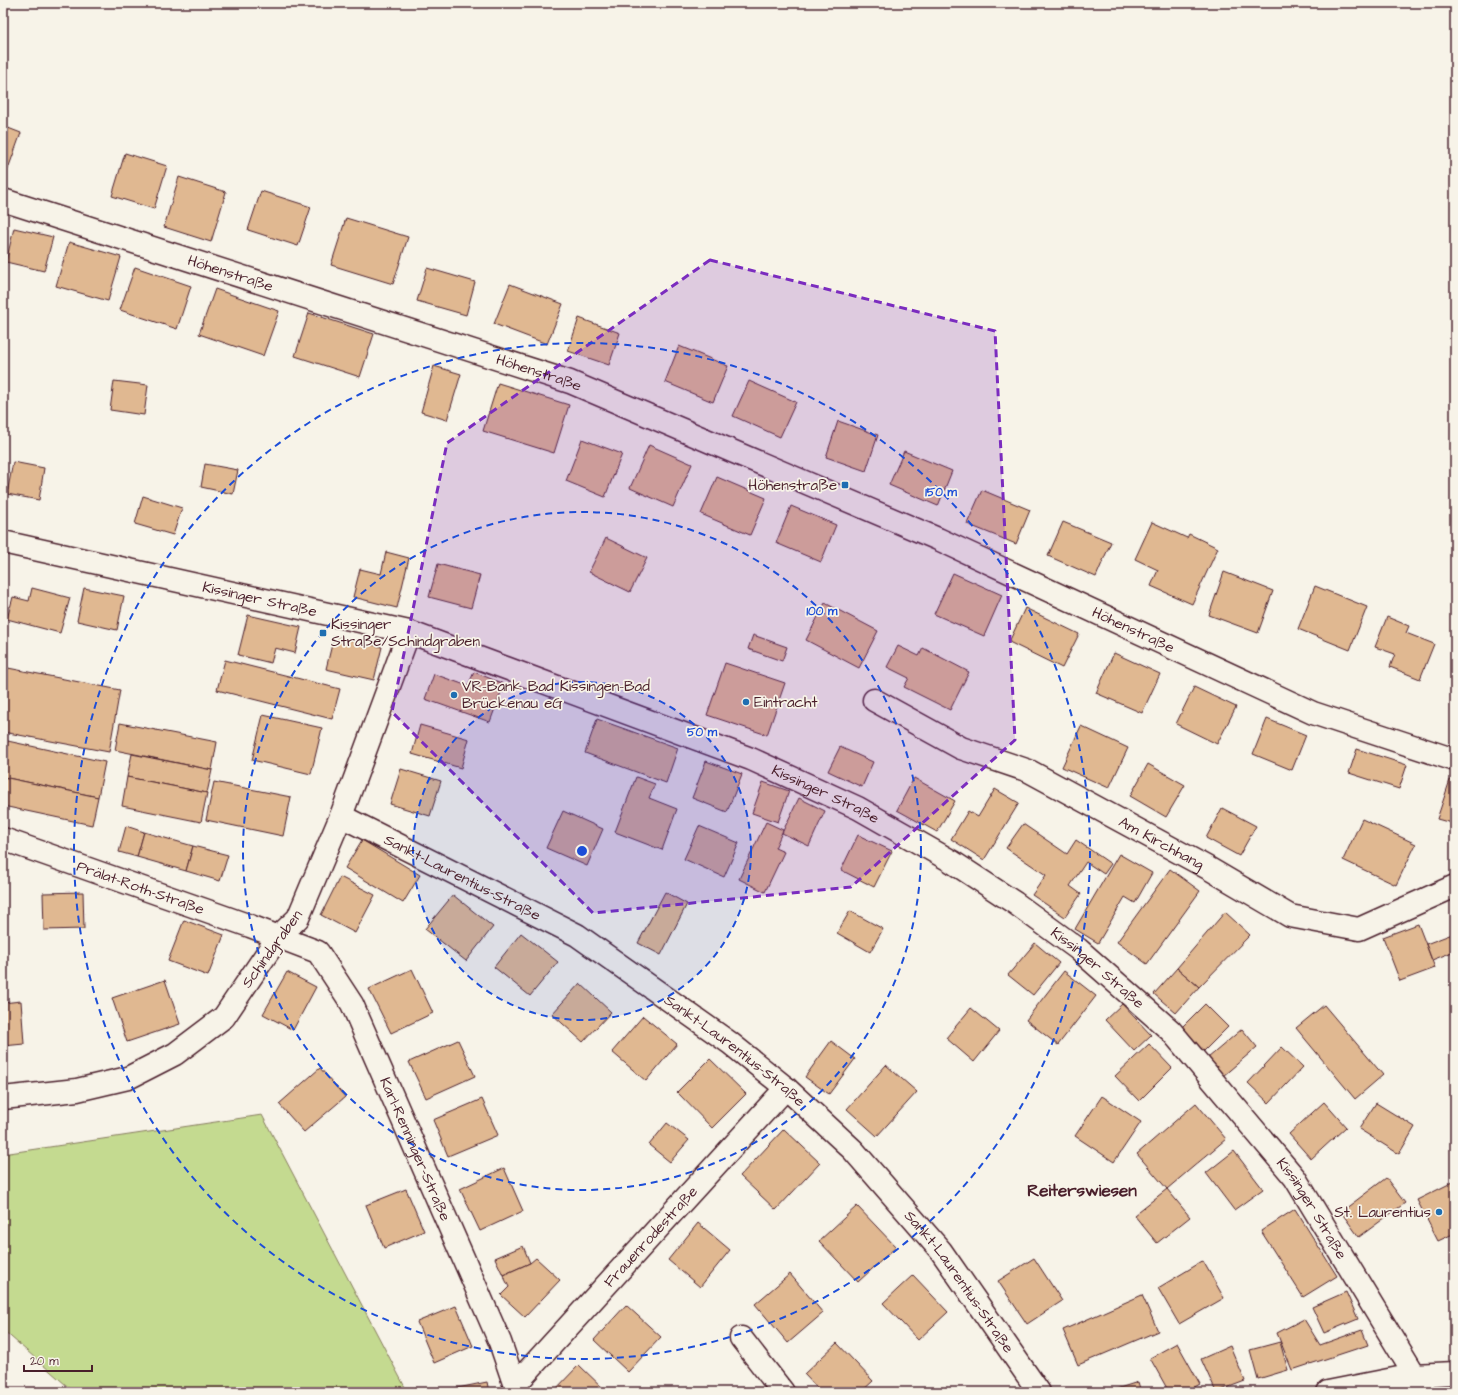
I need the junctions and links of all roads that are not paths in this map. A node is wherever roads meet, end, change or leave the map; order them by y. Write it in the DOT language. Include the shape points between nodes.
graph roads {
  1 [pos="3,200"];
  2 [pos="3,542"];
  3 [pos="409,632"];
  4 [pos="874,700"];
  5 [pos="1455,760"];
  6 [pos="341,816"];
  7 [pos="3,839"];
  8 [pos="1455,886"];
  9 [pos="278,936"];
  10 [pos="786,1088"];
  11 [pos="3,1098"];
  12 [pos="741,1338"];
  13 [pos="1455,1373"];
  14 [pos="1419,1384"];
  15 [pos="516,1388"];
  16 [pos="784,1392"];
  17 [pos="1039,1392"];
  18 [pos="1328,1392"];
  1 -- 5 [label="street, Höhenstraße" via="570,382 938,539 1313,713"];
  2 -- 3 [label="street, Kissinger Straße"];
  3 -- 6 [label="street, Schindgraben"];
  3 -- 14 [label="street, Kissinger Straße" via="751,759 858,808 951,861 1078,949 1171,1031 1295,1178"];
  4 -- 8 [label="street, Am Kirchhang" via="961,748 1029,771 1208,868 1290,916 1359,929"];
  6 -- 9 [label="street, Schindgraben" via="298,918"];
  6 -- 10 [label="street, Sankt-Laurentius-Straße" via="577,935 730,1043"];
  7 -- 9 [label="street, Prälat-Roth-Straße"];
  9 -- 11 [label="street, Schindgraben" via="224,1017 175,1054 128,1078 77,1090"];
  9 -- 15 [label="street, Karl-Renninger-Straße" via="318,952 352,1004 500,1342"];
  10 -- 15 [label="street, Frauenrodestraße"];
  10 -- 17 [label="street, Sankt-Laurentius-Straße" via="854,1150 941,1251"];
  12 -- 16 [label="street"];
  13 -- 14 [label="street"];
  14 -- 18 [label="street"];
}
